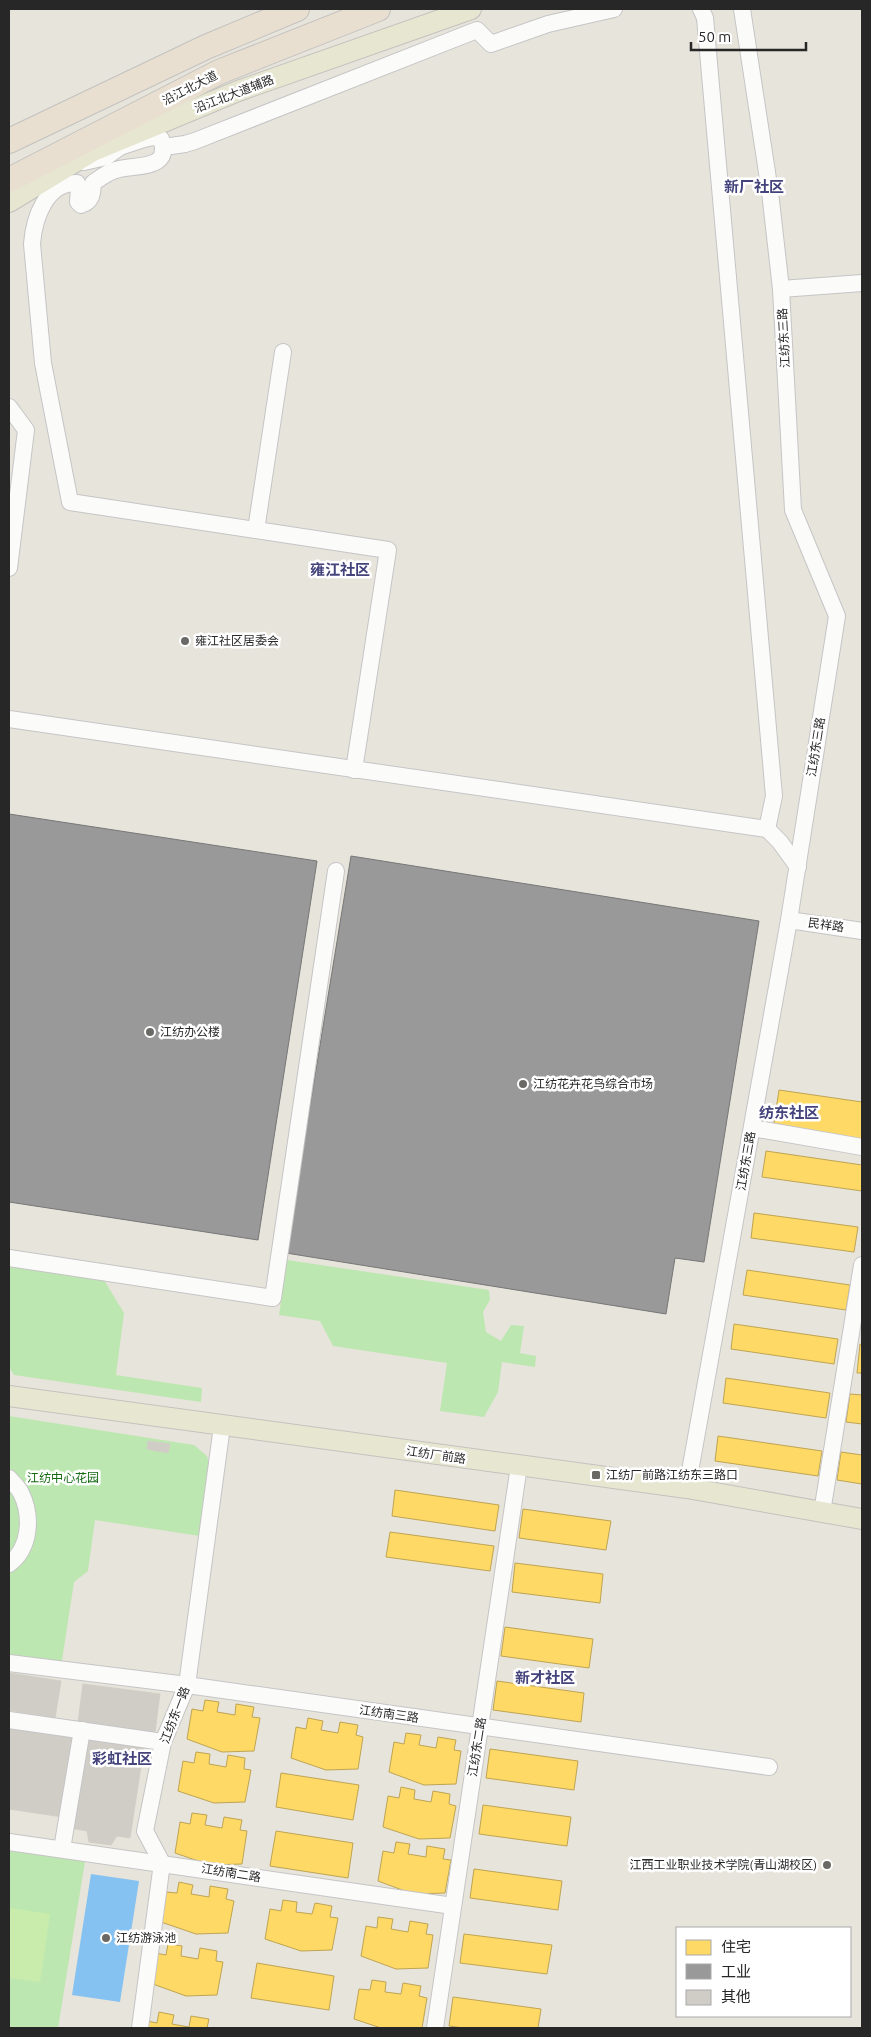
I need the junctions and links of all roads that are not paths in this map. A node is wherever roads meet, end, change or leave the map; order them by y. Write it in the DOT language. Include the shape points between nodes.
graph roads {
  1 [pos="279,9"];
  2 [pos="297,9"];
  3 [pos="378,9"];
  4 [pos="471,9"];
  5 [pos="614,9"];
  6 [pos="701,9"];
  7 [pos="742,9"];
  8 [pos="206,47"];
  9 [pos="160,137"];
  10 [pos="9,141"];
  11 [pos="9,180"];
  12 [pos="9,202"];
  13 [pos="862,283"];
  14 [pos="781,289"];
  15 [pos="283,352"];
  16 [pos="9,407"];
  17 [pos="256,530"];
  18 [pos="9,568"];
  19 [pos="9,719"];
  20 [pos="354,770"];
  21 [pos="767,829"];
  22 [pos="798,867"];
  23 [pos="336,871"];
  24 [pos="790,915"];
  25 [pos="862,920"];
  26 [pos="862,931"];
  27 [pos="752,1128"];
  28 [pos="862,1148"];
  29 [pos="9,1258"];
  30 [pos="862,1265"];
  31 [pos="9,1396"];
  32 [pos="222,1426"];
  33 [pos="519,1466"];
  34 [pos="9,1478"];
  35 [pos="687,1488"];
  36 [pos="822,1512"];
  37 [pos="862,1519"];
  38 [pos="9,1564"];
  39 [pos="9,1663"];
  40 [pos="187,1685"];
  41 [pos="9,1720"];
  42 [pos="480,1726"];
  43 [pos="82,1730"];
  44 [pos="163,1742"];
  45 [pos="769,1767"];
  46 [pos="9,1842"];
  47 [pos="62,1849"];
  48 [pos="162,1863"];
  49 [pos="453,1906"];
  50 [pos="140,2028"];
  51 [pos="435,2028"];
  1 -- 8 [label="main road"];
  2 -- 8 [label="highway"];
  3 -- 11 [label="highway, 沿江北大道" via="219,72"];
  4 -- 9 [label="main road, 沿江北大道辅路" via="238,90"];
  5 -- 9 [label="street" via="548,24 491,44 477,30 195,141 185,144"];
  6 -- 21 [label="street" via="705,18 774,796"];
  7 -- 14 [label="street, 江纺东三路"];
  8 -- 10 [label="highway"];
  9 -- 12 [label="main road, 沿江北大道辅路" via="93,151"];
  9 -- 17 [label="street" via="163,154 151,164 112,171 85,183 60,185 44,202 33,230 43,363 70,502"];
  13 -- 14 [label="street"];
  14 -- 22 [label="street, 江纺东三路" via="793,510 837,616"];
  15 -- 17 [label="street"];
  16 -- 18 [label="street" via="26,430"];
  17 -- 20 [label="street" via="388,550"];
  19 -- 20 [label="street"];
  20 -- 21 [label="street"];
  21 -- 22 [label="street"];
  22 -- 24 [label="street, 江纺东三路"];
  23 -- 29 [label="street" via="273,1298"];
  24 -- 25 [label="street, 民祥路"];
  24 -- 26 [label="street, 民祥路"];
  24 -- 27 [label="street, 江纺东三路"];
  27 -- 28 [label="street"];
  27 -- 35 [label="street, 江纺东三路"];
  30 -- 36 [label="street"];
  31 -- 32 [label="main road, 江纺厂前路"];
  32 -- 33 [label="main road, 江纺厂前路"];
  32 -- 40 [label="street, 江纺东一路"];
  33 -- 35 [label="main road, 江纺厂前路"];
  33 -- 42 [label="street, 江纺东二路"];
  34 -- 38 [label="street" via="20,1491 28,1509 28,1528 23,1546"];
  35 -- 36 [label="main road, 江纺厂前路"];
  36 -- 37 [label="main road, 江纺厂前路"];
  39 -- 40 [label="street, 江纺南三路"];
  40 -- 42 [label="street, 江纺南三路"];
  40 -- 44 [label="street, 江纺东一路"];
  41 -- 43 [label="street"];
  42 -- 45 [label="street, 江纺南三路"];
  42 -- 49 [label="street, 江纺东二路"];
  43 -- 44 [label="street"];
  43 -- 47 [label="street"];
  44 -- 48 [label="street, 江纺东一路" via="145,1830"];
  46 -- 47 [label="street, 江纺南二路"];
  47 -- 48 [label="street, 江纺南二路"];
  48 -- 49 [label="street, 江纺南二路"];
  48 -- 50 [label="street"];
  49 -- 51 [label="street, 江纺东二路"];
}
